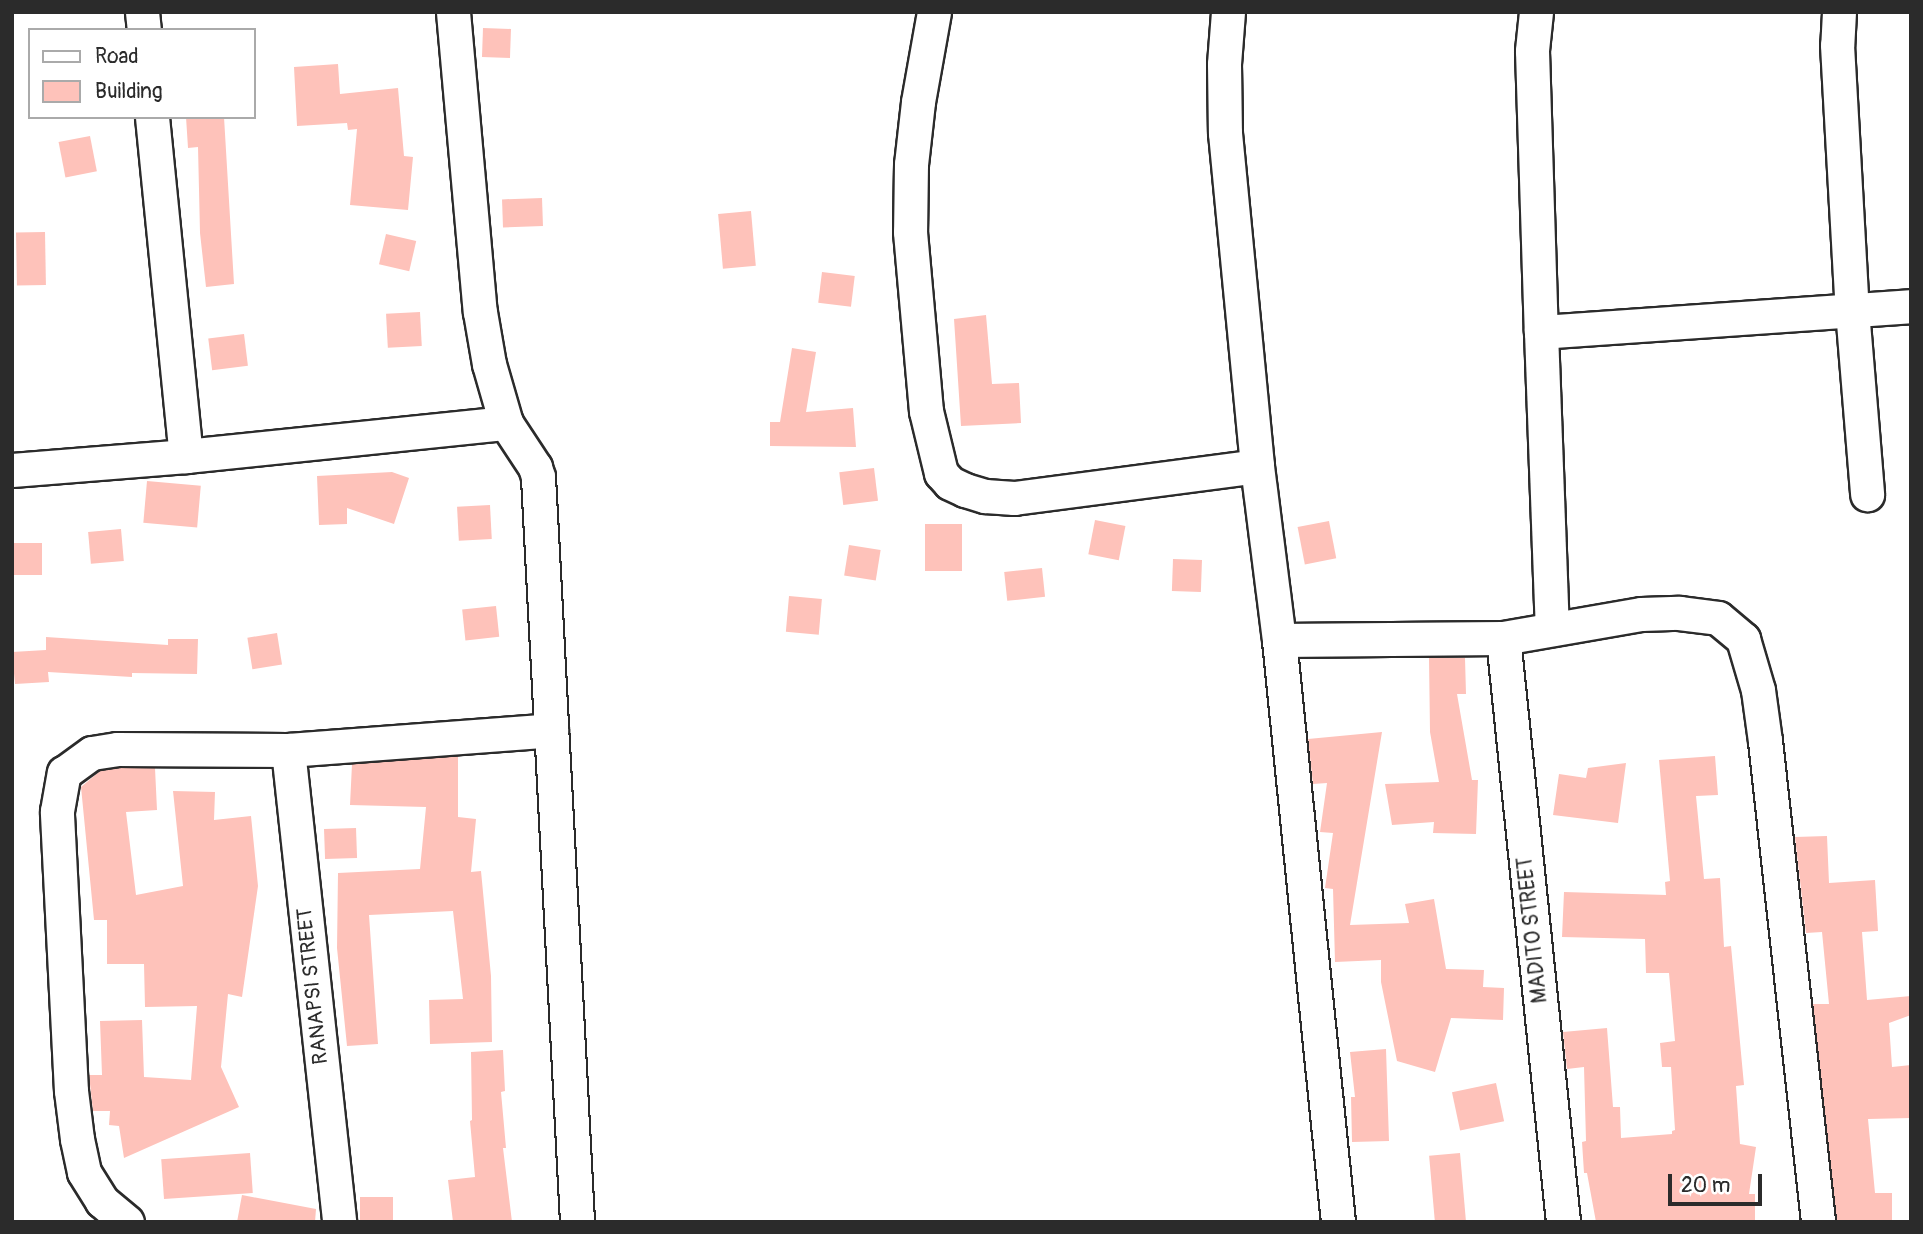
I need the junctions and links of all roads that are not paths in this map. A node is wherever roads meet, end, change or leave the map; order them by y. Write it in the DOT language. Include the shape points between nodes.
graph roads {
  1 [pos="453,12"];
  2 [pos="934,12"];
  3 [pos="1228,12"];
  4 [pos="1536,12"];
  5 [pos="1839,12"];
  6 [pos="152,119"];
  7 [pos="1911,306"];
  8 [pos="1852,310"];
  9 [pos="1541,332"];
  10 [pos="506,423"];
  11 [pos="186,456"];
  12 [pos="1257,466"];
  13 [pos="12,470"];
  14 [pos="1867,494"];
  15 [pos="1552,629"];
  16 [pos="1503,638"];
  17 [pos="1279,640"];
  18 [pos="551,730"];
  19 [pos="288,750"];
  20 [pos="127,1222"];
  21 [pos="339,1222"];
  22 [pos="576,1222"];
  23 [pos="1338,1222"];
  24 [pos="1563,1222"];
  25 [pos="1818,1222"];
  1 -- 10 [label="street" via="480,312"];
  2 -- 12 [label="street" via="915,126 910,232 926,411 941,473 965,490 1014,498"];
  3 -- 12 [label="street" via="1225,132"];
  4 -- 9 [label="street" via="1533,64"];
  5 -- 8 [label="street"];
  6 -- 11 [label="street"];
  7 -- 8 [label="street"];
  8 -- 9 [label="street"];
  8 -- 14 [label="street"];
  9 -- 15 [label="street"];
  10 -- 11 [label="street"];
  10 -- 18 [label="street" via="538,477"];
  11 -- 13 [label="street"];
  12 -- 17 [label="street"];
  15 -- 16 [label="street"];
  15 -- 25 [label="street" via="1641,614 1679,613 1718,618 1743,639 1758,690 1765,741"];
  16 -- 17 [label="street"];
  16 -- 24 [label="street, MADITO STREET"];
  17 -- 23 [label="street"];
  18 -- 19 [label="street"];
  18 -- 22 [label="street"];
  19 -- 20 [label="street" via="117,749 92,753 64,773 57,811 76,1127 84,1172 102,1201"];
  19 -- 21 [label="street, RANAPSI STREET"];
}
